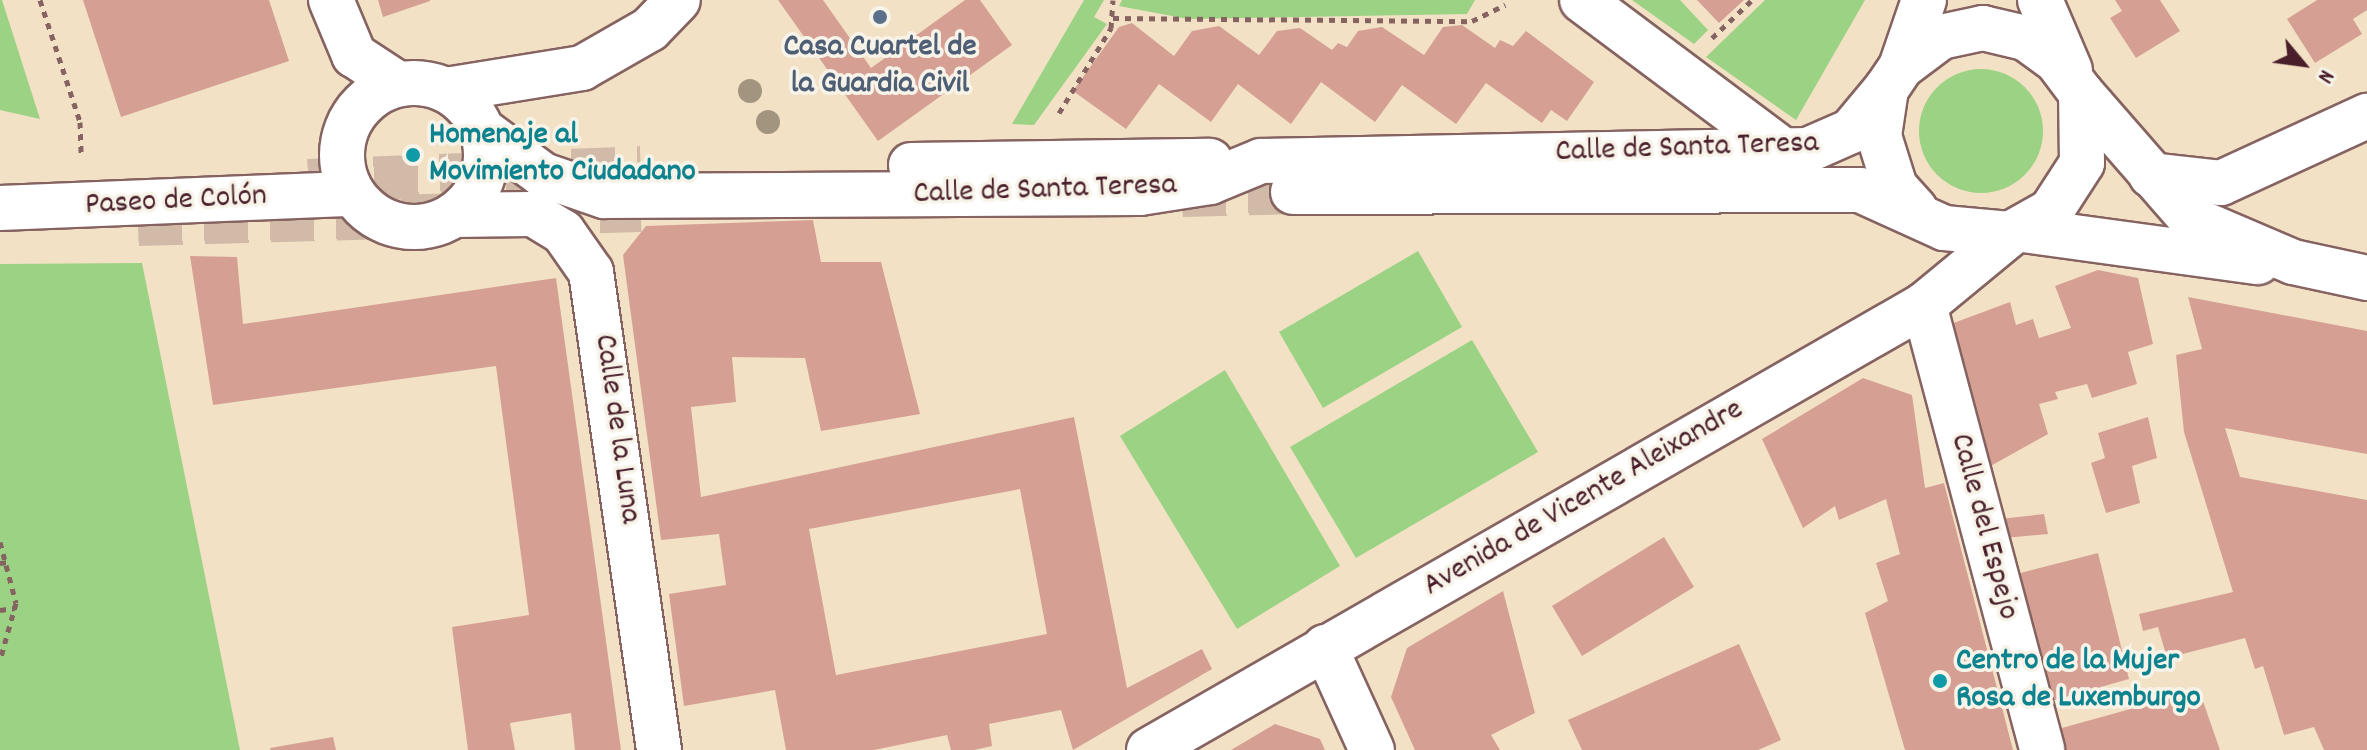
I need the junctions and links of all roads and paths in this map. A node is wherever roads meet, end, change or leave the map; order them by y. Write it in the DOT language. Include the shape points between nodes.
graph roads {
  1 [pos="40,0"];
  2 [pos="331,0"];
  3 [pos="678,0"];
  4 [pos="1113,0"];
  5 [pos="1582,0"];
  6 [pos="1752,0"];
  7 [pos="1924,0"];
  8 [pos="2040,0"];
  9 [pos="1505,5"];
  10 [pos="1113,18"];
  11 [pos="1700,49"];
  12 [pos="1894,78"];
  13 [pos="398,84"];
  14 [pos="2077,86"];
  15 [pos="446,90"];
  16 [pos="2367,116"];
  17 [pos="1059,121"];
  18 [pos="482,130"];
  19 [pos="1784,151"];
  20 [pos="1261,161"];
  21 [pos="641,168"];
  22 [pos="2151,175"];
  23 [pos="1293,192"];
  24 [pos="353,194"];
  25 [pos="80,206"];
  26 [pos="0,208"];
  27 [pos="1915,209"];
  28 [pos="454,215"];
  29 [pos="2016,232"];
  30 [pos="2293,262"];
  31 [pos="2367,278"];
  32 [pos="1924,305"];
  33 [pos="0,542"];
  34 [pos="9,562"];
  35 [pos="0,563"];
  36 [pos="15,608"];
  37 [pos="0,610"];
  38 [pos="1325,647"];
  39 [pos="0,660"];
  40 [pos="659,750"];
  41 [pos="1149,750"];
  42 [pos="1372,750"];
  43 [pos="2042,750"];
  1 -- 25 [label="path" via="80,122"];
  2 -- 13 [label="street" via="354,55"];
  3 -- 15 [label="street" via="630,43 582,68"];
  4 -- 10 [label="path"];
  5 -- 19 [label="street"];
  6 -- 11 [label="path"];
  7 -- 12 [label="street"];
  8 -- 14 [label="street"];
  9 -- 10 [label="path" via="1472,21"];
  10 -- 17 [label="path" via="1059,103"];
  12 -- 14 [label="street" via="1941,37 1983,28 2039,46"];
  12 -- 19 [label="street, Calle de Santa Teresa" via="1837,142"];
  12 -- 27 [label="street" via="1880,115 1884,163"];
  13 -- 15 [label="street"];
  13 -- 24 [label="street" via="360,108 347,128 344,172"];
  14 -- 22 [label="street"];
  14 -- 29 [label="street" via="2082,163 2051,211"];
  15 -- 18 [label="street"];
  16 -- 22 [label="street" via="2221,183"];
  18 -- 20 [label="street, Calle de Santa Teresa" via="543,175 623,198 1140,193 1210,182"];
  18 -- 28 [label="street" via="480,184"];
  19 -- 20 [label="street, Calle de Santa Teresa"];
  20 -- 21 [label="street"];
  22 -- 30 [label="street" via="2190,218"];
  23 -- 27 [label="street" via="1860,190"];
  24 -- 25 [label="street, Paseo de Colón"];
  24 -- 28 [label="street" via="368,211 399,225 433,225"];
  25 -- 26 [label="street, Paseo de Colón"];
  27 -- 29 [label="street" via="1958,232"];
  28 -- 40 [label="street, Calle de la Luna" via="533,214 563,232 591,272"];
  29 -- 30 [label="street" via="2227,260"];
  29 -- 32 [label="street, Avenida de Vicente Aleixandre"];
  30 -- 31 [label="street"];
  32 -- 38 [label="street, Avenida de Vicente Aleixandre"];
  32 -- 43 [label="street, Calle del Espejo"];
  33 -- 34 [label="path"];
  34 -- 35 [label="path"];
  34 -- 36 [label="path"];
  36 -- 37 [label="path"];
  36 -- 39 [label="path"];
  38 -- 41 [label="street, Avenida de Vicente Aleixandre"];
  38 -- 42 [label="street"];
}
